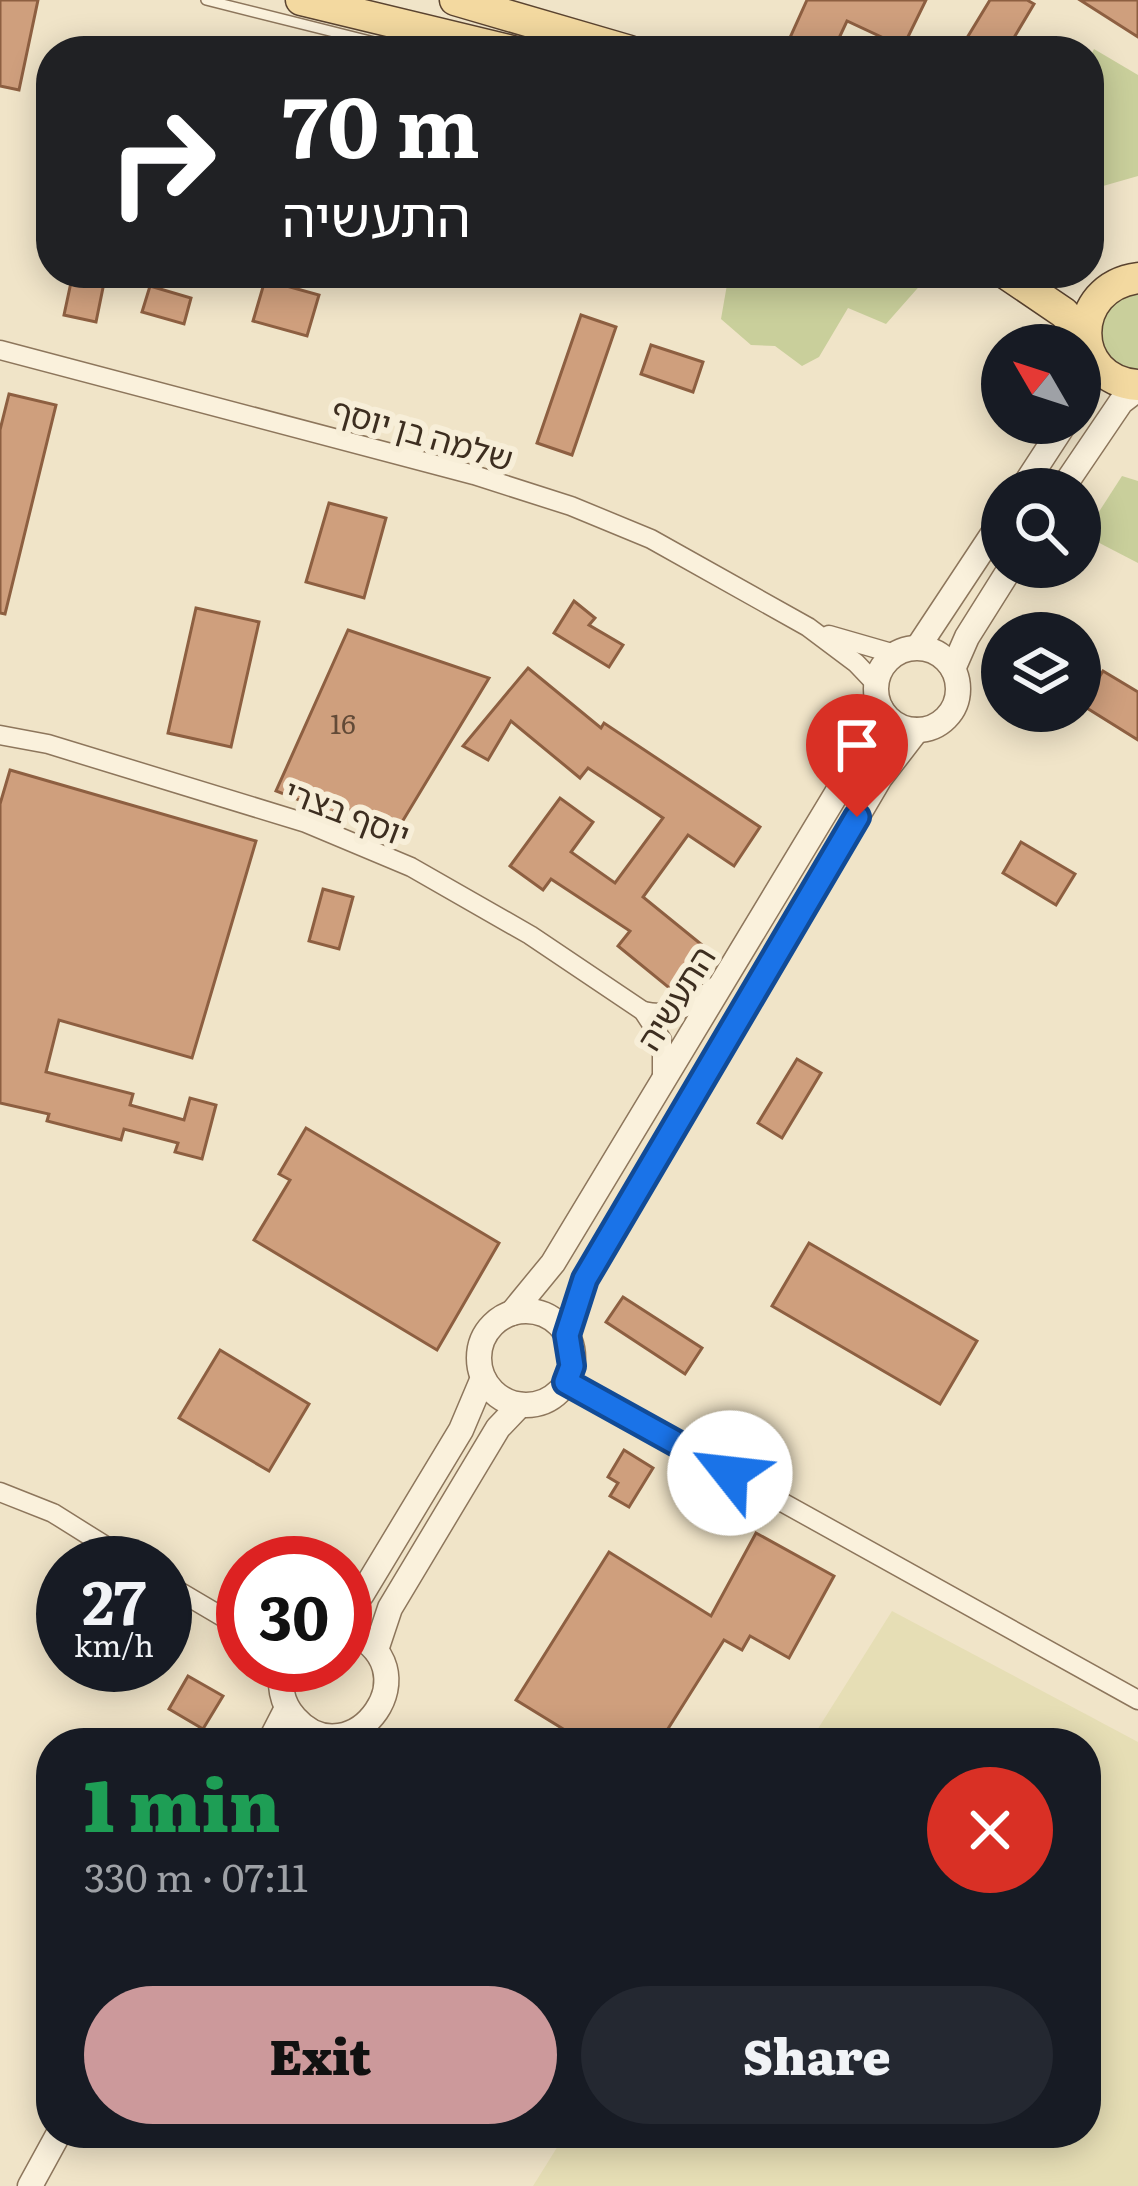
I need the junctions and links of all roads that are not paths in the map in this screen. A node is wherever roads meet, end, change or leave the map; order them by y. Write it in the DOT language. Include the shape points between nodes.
graph roads {
  1 [pos="206,0"];
  2 [pos="301,0"];
  3 [pos="455,0"];
  4 [pos="350,36"];
  5 [pos="450,36"];
  6 [pos="579,36"];
  7 [pos="1129,280"];
  8 [pos="1027,288"];
  9 [pos="1072,324"];
  10 [pos="1091,324"];
  11 [pos="0,350"];
  12 [pos="1101,363"];
  13 [pos="1138,387"];
  14 [pos="1076,468"];
  15 [pos="981,549"];
  16 [pos="998,588"];
  17 [pos="808,627"];
  18 [pos="907,651"];
  19 [pos="953,669"];
  20 [pos="879,697"];
  21 [pos="916,730"];
  22 [pos="0,736"];
  23 [pos="725,977"];
  24 [pos="643,1011"];
  25 [pos="662,1080"];
  26 [pos="512,1313"];
  27 [pos="567,1335"];
  28 [pos="483,1378"];
  29 [pos="566,1382"];
  30 [pos="520,1405"];
  31 [pos="0,1492"];
  32 [pos="89,1536"];
  33 [pos="372,1577"];
  34 [pos="372,1646"];
  35 [pos="376,1650"];
  36 [pos="284,1692"];
  37 [pos="1138,1700"];
  38 [pos="287,1708"];
  39 [pos="277,1728"];
  40 [pos="308,1728"];
  41 [pos="360,1728"];
  42 [pos="50,2148"];
  43 [pos="30,2186"];
  1 -- 4 [label="lane"];
  2 -- 5 [label="main road"];
  3 -- 6 [label="main road"];
  7 -- 10 [label="main road" via="1093,304"];
  8 -- 9 [label="main road"];
  11 -- 17 [label="street, שלמה בן יוסף" via="571,506 651,539"];
  12 -- 13 [label="main road" via="1114,380"];
  13 -- 14 [label="street"];
  15 -- 18 [label="street"];
  16 -- 19 [label="street"];
  17 -- 18 [label="street, שלמה בן יוסף"];
  17 -- 20 [label="street, שלמה בן יוסף" via="856,663"];
  18 -- 19 [label="street" via="944,657"];
  18 -- 20 [label="street" via="879,672"];
  19 -- 21 [label="street" via="953,710"];
  20 -- 21 [label="street" via="890,720"];
  20 -- 23 [label="street, התעשיה" via="855,763"];
  21 -- 27 [label="street, התעשיה" via="880,778 585,1279"];
  22 -- 24 [label="street, יוסף בצרי" via="306,823 410,867 530,934"];
  23 -- 24 [label="street" via="687,1008"];
  23 -- 25 [label="street, התעשיה"];
  24 -- 25 [label="street" via="662,1040"];
  25 -- 26 [label="street, התעשיה" via="553,1263"];
  26 -- 27 [label="street" via="544,1314"];
  26 -- 28 [label="street" via="480,1346"];
  27 -- 29 [label="street"];
  28 -- 30 [label="street"];
  28 -- 33 [label="street" via="461,1430"];
  29 -- 30 [label="street" via="547,1400"];
  29 -- 37 [label="street"];
  30 -- 35 [label="street" via="498,1428 390,1608"];
  31 -- 32 [label="street"];
  34 -- 35 [label="street"];
  35 -- 41 [label="street" via="385,1665 384,1700"];
  36 -- 38 [label="street"];
  38 -- 39 [label="street"];
  38 -- 40 [label="street"];
  42 -- 43 [label="street"];
}
